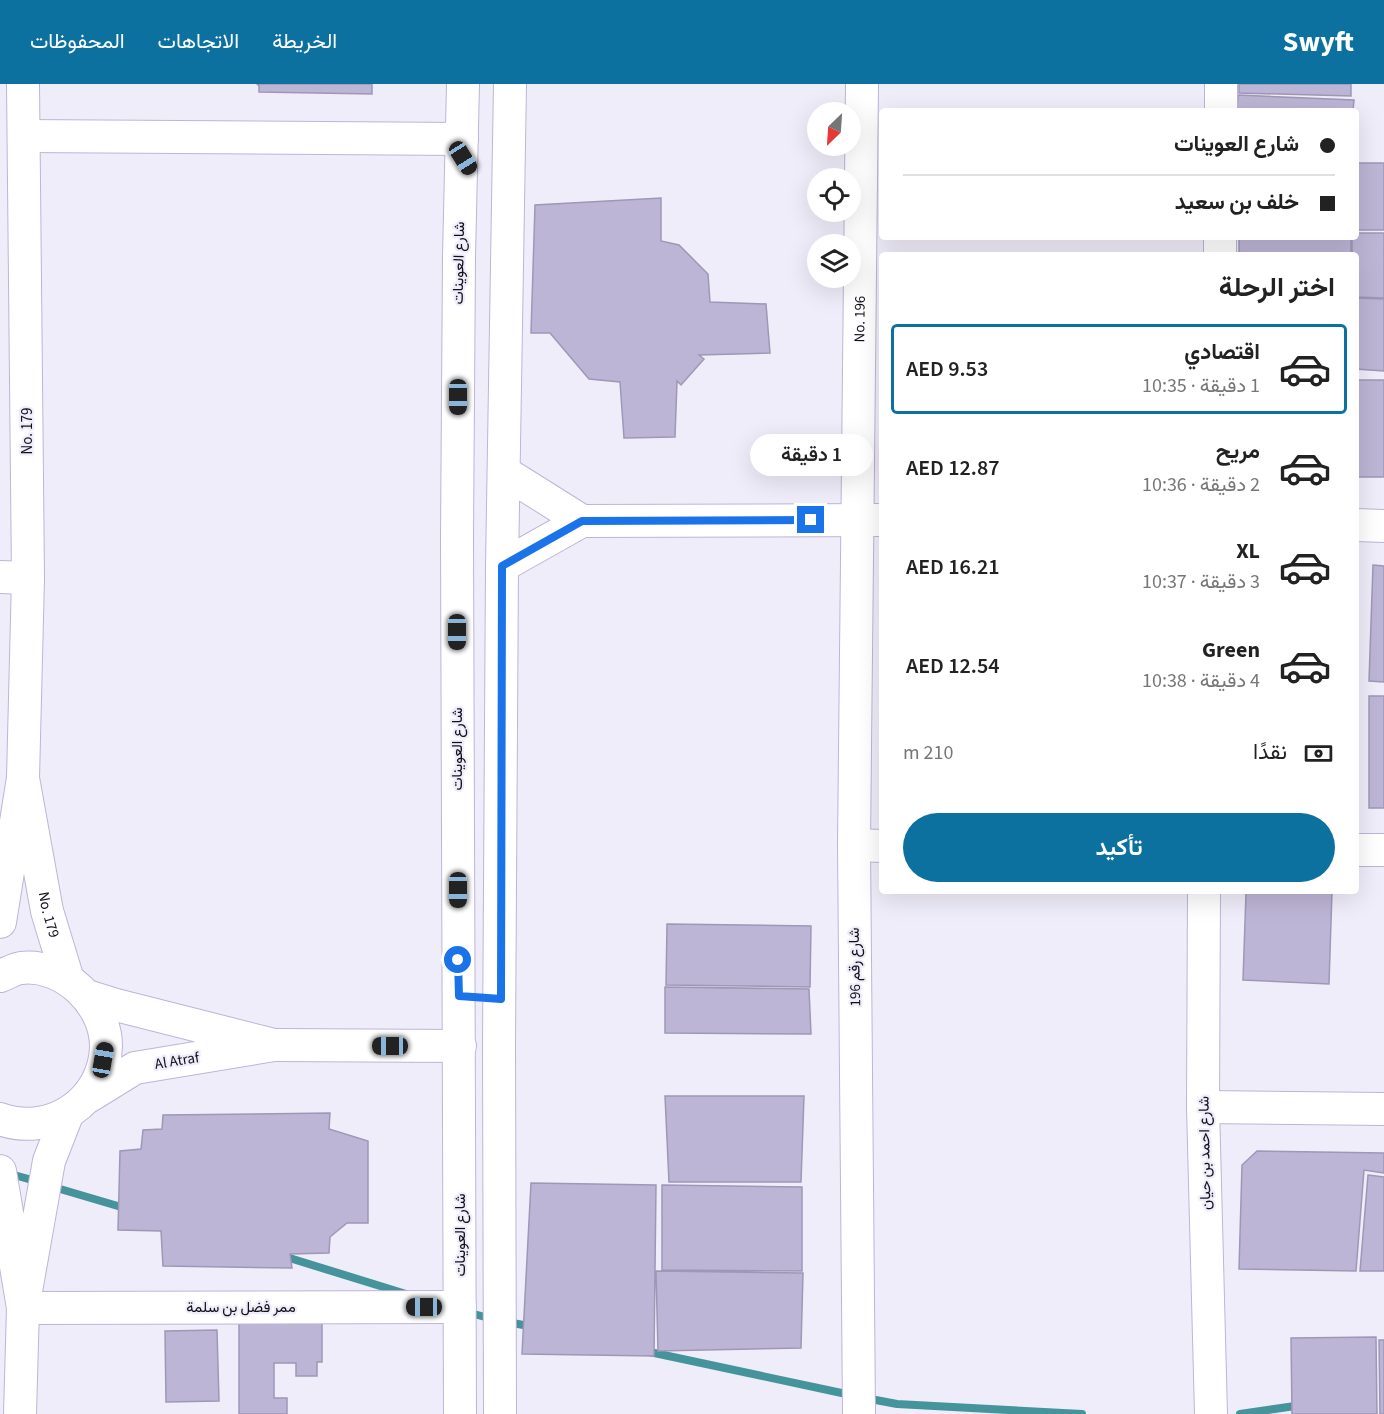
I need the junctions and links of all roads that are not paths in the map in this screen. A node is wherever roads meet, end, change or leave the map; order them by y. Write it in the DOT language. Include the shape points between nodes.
graph roads {
  1 [pos="463,84"];
  2 [pos="510,84"];
  3 [pos="862,84"];
  4 [pos="1221,84"];
  5 [pos="16,96"];
  6 [pos="1221,108"];
  7 [pos="25,136"];
  8 [pos="463,148"];
  9 [pos="510,160"];
  10 [pos="504,472"];
  11 [pos="869,520"];
  12 [pos="582,521"];
  13 [pos="1359,525"];
  14 [pos="1384,526"];
  15 [pos="502,566"];
  16 [pos="14,577"];
  17 [pos="23,778"];
  18 [pos="868,846"];
  19 [pos="1359,850"];
  20 [pos="1384,850"];
  21 [pos="1204,894"];
  22 [pos="0,922"];
  23 [pos="0,976"];
  24 [pos="77,988"];
  25 [pos="459,996"];
  26 [pos="501,999"];
  27 [pos="274,1045"];
  28 [pos="460,1046"];
  29 [pos="460,1102"];
  30 [pos="500,1105"];
  31 [pos="77,1106"];
  32 [pos="1203,1107"];
  33 [pos="1384,1109"];
  34 [pos="0,1119"];
  35 [pos="0,1171"];
  36 [pos="460,1307"];
  37 [pos="23,1308"];
  38 [pos="20,1414"];
  39 [pos="460,1414"];
  40 [pos="500,1414"];
  41 [pos="859,1414"];
  42 [pos="1211,1414"];
  1 -- 8 [label="street, شارع العوينات"];
  2 -- 9 [label="street"];
  3 -- 11 [label="street, No. 196"];
  4 -- 6 [label="street"];
  5 -- 7 [label="street, No. 179"];
  7 -- 8 [label="street"];
  7 -- 16 [label="street, No. 179"];
  8 -- 9 [label="street" via="470,170 483,177 497,176"];
  8 -- 25 [label="street, شارع العوينات" via="457,514"];
  9 -- 10 [label="street"];
  10 -- 12 [label="street"];
  10 -- 15 [label="street"];
  11 -- 12 [label="street"];
  11 -- 18 [label="street, شارع رقم 196"];
  12 -- 15 [label="street"];
  13 -- 14 [label="street"];
  15 -- 26 [label="street"];
  16 -- 17 [label="street, No. 179"];
  17 -- 22 [label="street, No. 179"];
  17 -- 24 [label="street, No. 179" via="47,911"];
  18 -- 41 [label="street, شارع رقم 196"];
  19 -- 20 [label="street"];
  21 -- 32 [label="street, شارع احمد بن حيان"];
  23 -- 24 [label="street, Al Atraf" via="21,968 45,970"];
  24 -- 27 [label="street, Al Atraf" via="116,1005"];
  24 -- 31 [label="street" via="101,1019 106,1046 101,1073"];
  25 -- 26 [label="street"];
  25 -- 28 [label="street, شارع العوينات"];
  26 -- 30 [label="street"];
  27 -- 28 [label="street, Al Atraf"];
  27 -- 31 [label="street, Al Atraf" via="135,1068"];
  28 -- 29 [label="street, شارع العوينات"];
  29 -- 30 [label="street"];
  29 -- 36 [label="street, شارع العوينات"];
  30 -- 40 [label="street"];
  31 -- 34 [label="street, Al Atraf" via="41,1124 14,1124"];
  31 -- 37 [label="street" via="49,1161"];
  32 -- 33 [label="street"];
  32 -- 42 [label="street, شارع احمد بن حيان"];
  35 -- 37 [label="street"];
  36 -- 37 [label="street, ممر فضل بن سلمة"];
  36 -- 39 [label="street, شارع العوينات"];
  37 -- 38 [label="street"];
}
